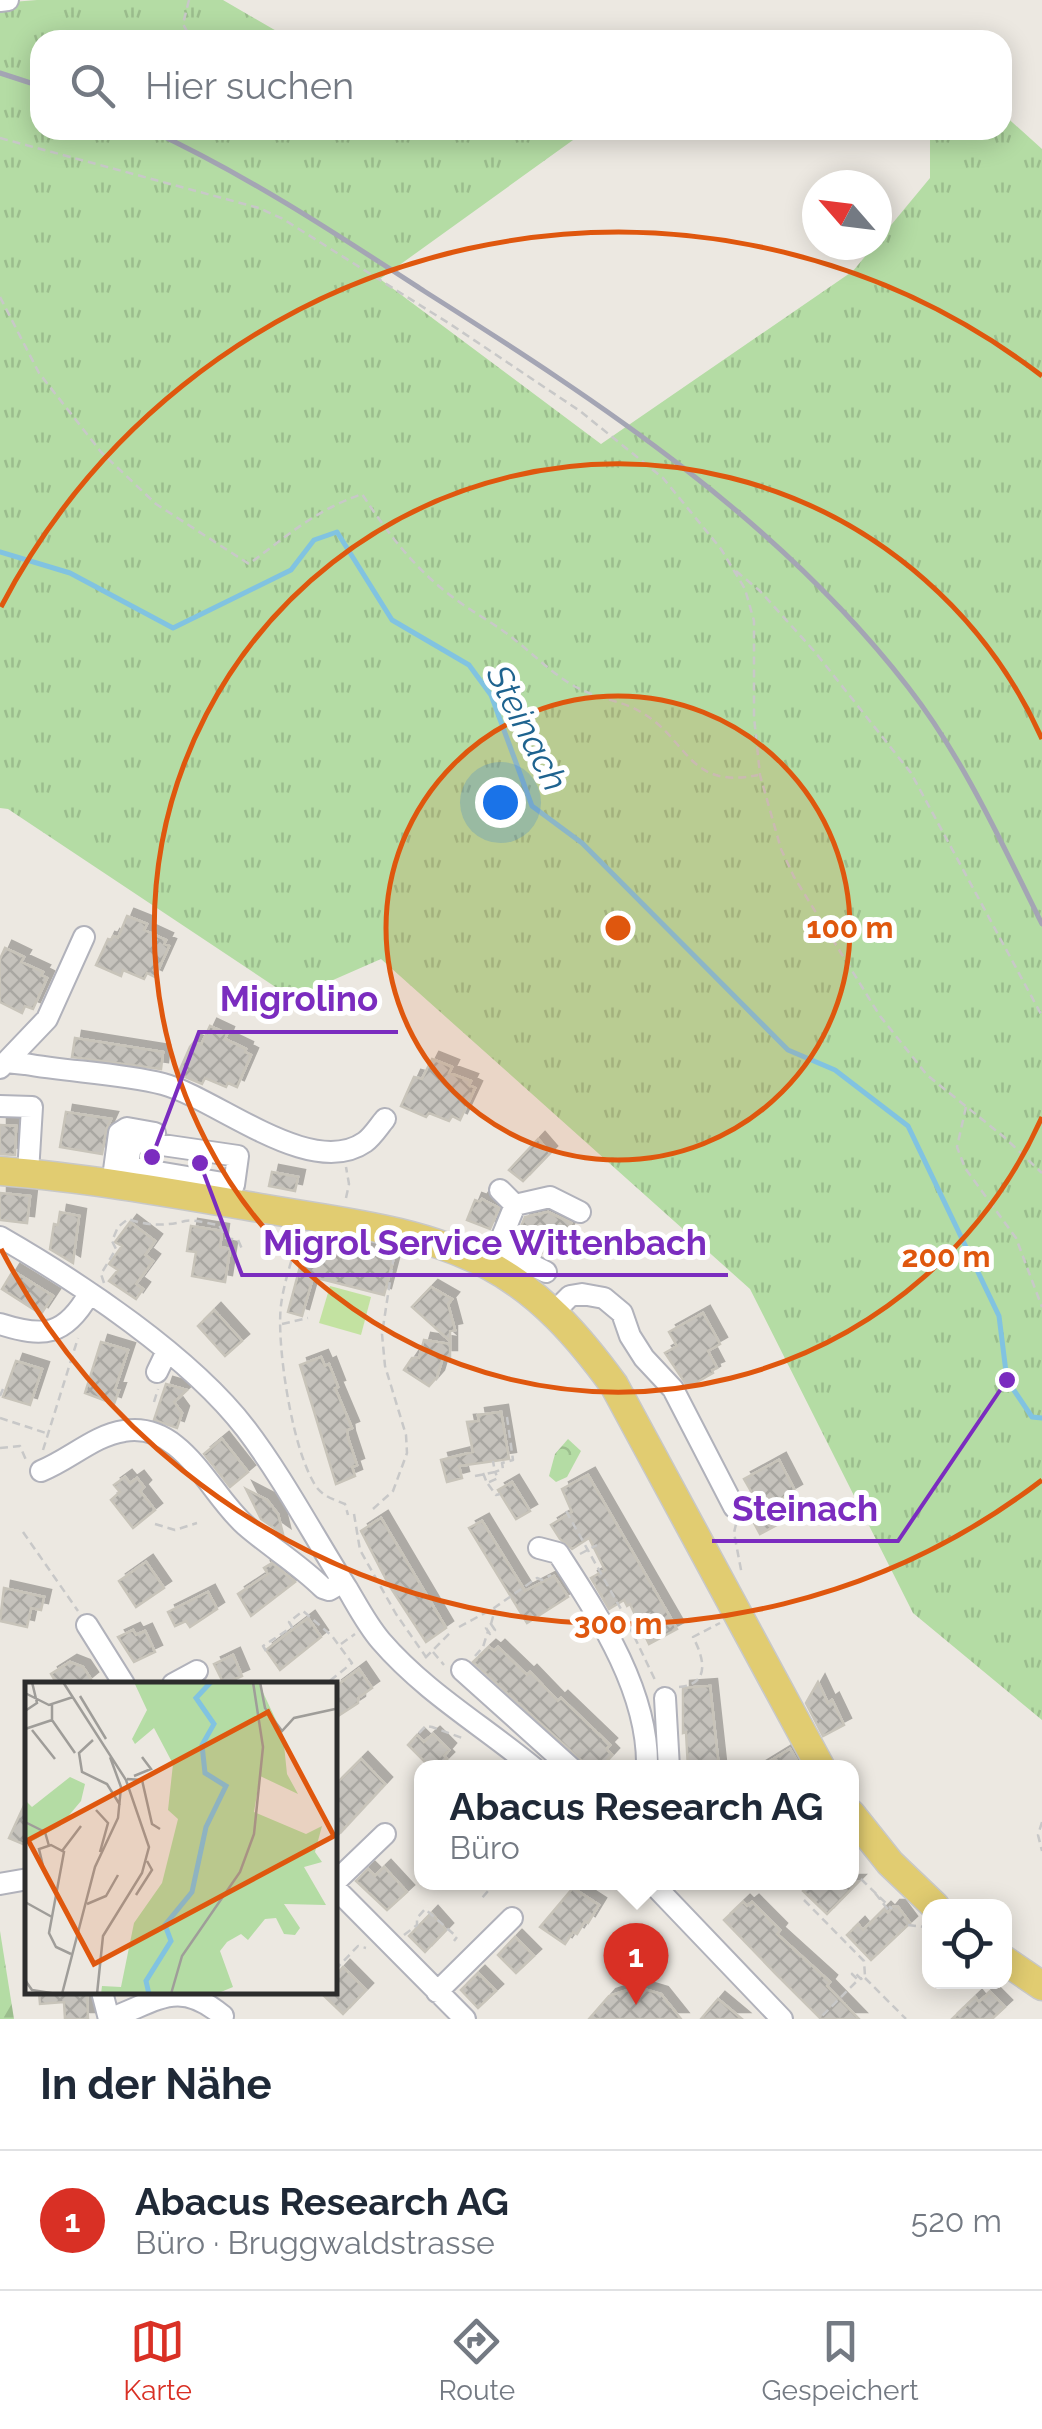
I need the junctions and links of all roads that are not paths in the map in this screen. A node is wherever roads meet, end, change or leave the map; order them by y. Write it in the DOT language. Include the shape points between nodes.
graph roads {
  1 [pos="8,0"];
  2 [pos="0,2"];
  3 [pos="84,937"];
  4 [pos="3,1065"];
  5 [pos="0,1106"];
  6 [pos="386,1119"];
  7 [pos="157,1133"];
  8 [pos="14,1172"];
  9 [pos="121,1179"];
  10 [pos="500,1190"];
  11 [pos="222,1192"];
  12 [pos="515,1206"];
  13 [pos="580,1212"];
  14 [pos="0,1237"];
  15 [pos="494,1257"];
  16 [pos="546,1272"];
  17 [pos="97,1288"];
  18 [pos="554,1312"];
  19 [pos="0,1324"];
  20 [pos="167,1351"];
  21 [pos="157,1372"];
  22 [pos="36,1464"];
  23 [pos="737,1512"];
  24 [pos="539,1548"];
  25 [pos="342,1582"];
  26 [pos="87,1625"];
  27 [pos="197,1670"];
  28 [pos="462,1670"];
  29 [pos="123,1682"];
  30 [pos="176,1682"];
  31 [pos="662,1694"];
  32 [pos="518,1720"];
  33 [pos="499,1741"];
  34 [pos="524,1760"];
  35 [pos="563,1760"];
  36 [pos="646,1760"];
  37 [pos="668,1760"];
  38 [pos="817,1760"];
  39 [pos="859,1824"];
  40 [pos="385,1834"];
  41 [pos="25,1880"];
  42 [pos="338,1882"];
  43 [pos="0,1884"];
  44 [pos="338,1888"];
  45 [pos="659,1890"];
  46 [pos="922,1906"];
  47 [pos="512,1918"];
  48 [pos="1012,1965"];
  49 [pos="1042,1986"];
  50 [pos="437,1992"];
  51 [pos="103,1994"];
  52 [pos="223,2016"];
  53 [pos="109,2019"];
  54 [pos="465,2019"];
  55 [pos="782,2019"];
  1 -- 2 [label="street"];
  3 -- 4 [label="street" via="47,1019 51,1027"];
  4 -- 6 [label="street" via="164,1084 288,1144 323,1153 366,1141"];
  5 -- 8 [label="street" via="32,1107"];
  7 -- 9 [label="street" via="118,1133"];
  8 -- 9 [label="main road"];
  9 -- 11 [label="main road"];
  9 -- 11 [label="street" via="135,1141 238,1156 234,1184"];
  10 -- 12 [label="street"];
  11 -- 15 [label="main road"];
  12 -- 13 [label="street" via="550,1197"];
  12 -- 15 [label="street"];
  14 -- 17 [label="street"];
  15 -- 16 [label="street"];
  15 -- 18 [label="main road"];
  17 -- 19 [label="street" via="73,1319 50,1332"];
  17 -- 20 [label="street"];
  18 -- 23 [label="street" via="582,1294 604,1298 622,1313 644,1358 672,1389"];
  18 -- 38 [label="main road" via="614,1386"];
  20 -- 21 [label="street"];
  20 -- 25 [label="street" via="246,1429"];
  22 -- 25 [label="street" via="127,1430 166,1438 244,1524 323,1588"];
  24 -- 36 [label="street" via="558,1554 620,1662 644,1728"];
  25 -- 33 [label="street" via="411,1674"];
  26 -- 29 [label="street"];
  27 -- 30 [label="street"];
  28 -- 32 [label="street"];
  31 -- 37 [label="street"];
  32 -- 33 [label="street"];
  32 -- 35 [label="street"];
  33 -- 34 [label="street"];
  39 -- 46 [label="main road"];
  40 -- 42 [label="street"];
  41 -- 43 [label="street"];
  44 -- 50 [label="street"];
  45 -- 55 [label="street"];
  47 -- 50 [label="street"];
  48 -- 49 [label="main road"];
  50 -- 54 [label="street"];
  51 -- 53 [label="street"];
  52 -- 53 [label="street" via="181,1994"];
}
